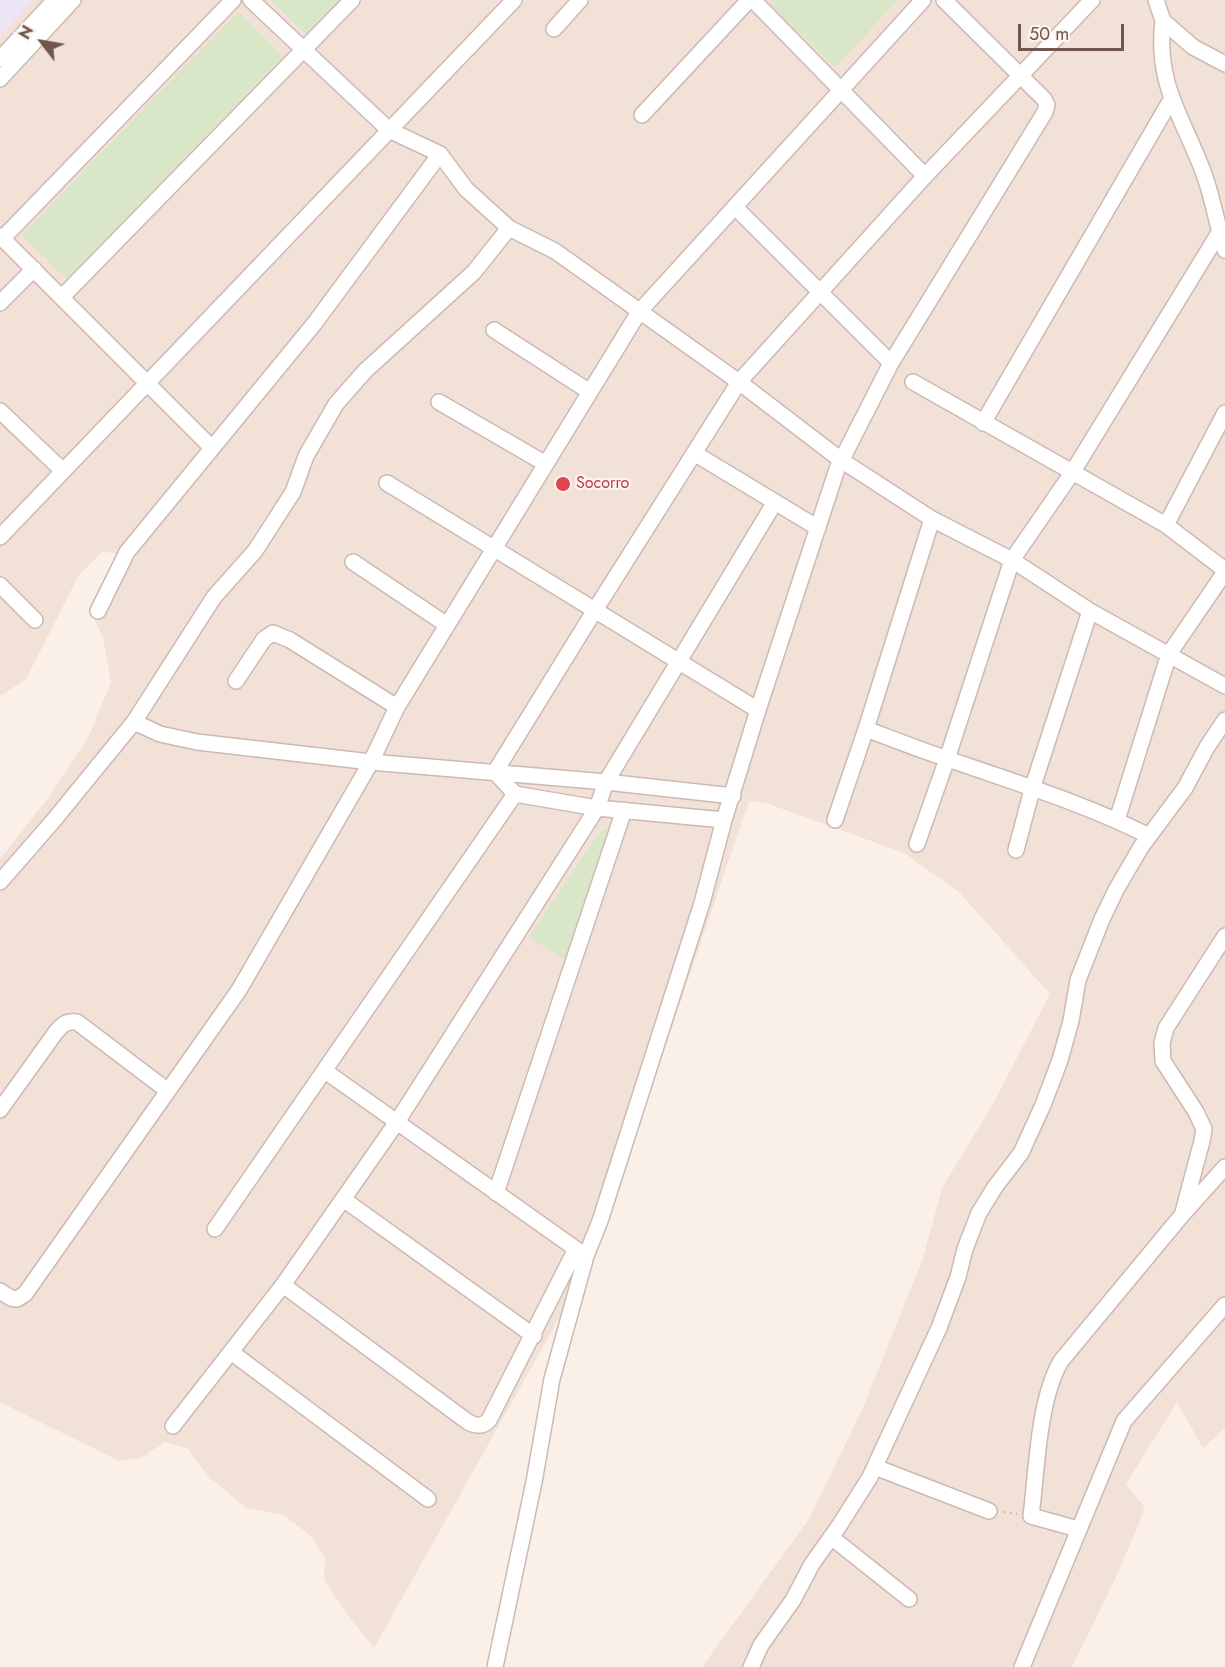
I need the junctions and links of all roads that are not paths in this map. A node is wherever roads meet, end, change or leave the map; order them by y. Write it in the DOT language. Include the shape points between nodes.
graph roads {
  1 [pos="55,0"];
  2 [pos="73,0"];
  3 [pos="233,0"];
  4 [pos="250,0"];
  5 [pos="352,0"];
  6 [pos="514,0"];
  7 [pos="580,0"];
  8 [pos="751,0"];
  9 [pos="923,0"];
  10 [pos="944,0"];
  11 [pos="1092,0"];
  12 [pos="1156,0"];
  13 [pos="1163,21"];
  14 [pos="554,29"];
  15 [pos="303,50"];
  16 [pos="0,59"];
  17 [pos="1225,64"];
  18 [pos="1020,75"];
  19 [pos="0,79"];
  20 [pos="841,90"];
  21 [pos="1172,98"];
  22 [pos="642,114"];
  23 [pos="389,130"];
  24 [pos="440,154"];
  25 [pos="925,176"];
  26 [pos="735,207"];
  27 [pos="509,228"];
  28 [pos="1219,233"];
  29 [pos="1,237"];
  30 [pos="1225,250"];
  31 [pos="34,269"];
  32 [pos="820,292"];
  33 [pos="62,297"];
  34 [pos="0,303"];
  35 [pos="639,312"];
  36 [pos="494,330"];
  37 [pos="891,363"];
  38 [pos="148,382"];
  39 [pos="739,382"];
  40 [pos="913,382"];
  41 [pos="590,392"];
  42 [pos="439,402"];
  43 [pos="0,411"];
  44 [pos="1225,413"];
  45 [pos="983,423"];
  46 [pos="212,447"];
  47 [pos="694,453"];
  48 [pos="841,460"];
  49 [pos="546,464"];
  50 [pos="63,471"];
  51 [pos="1072,473"];
  52 [pos="387,483"];
  53 [pos="775,502"];
  54 [pos="932,519"];
  55 [pos="1166,525"];
  56 [pos="818,528"];
  57 [pos="0,537"];
  58 [pos="495,548"];
  59 [pos="1012,560"];
  60 [pos="353,562"];
  61 [pos="1225,571"];
  62 [pos="0,585"];
  63 [pos="98,610"];
  64 [pos="595,610"];
  65 [pos="1090,611"];
  66 [pos="35,620"];
  67 [pos="447,625"];
  68 [pos="1169,654"];
  69 [pos="678,663"];
  70 [pos="236,681"];
  71 [pos="1225,687"];
  72 [pos="397,707"];
  73 [pos="758,710"];
  74 [pos="1225,720"];
  75 [pos="134,722"];
  76 [pos="866,729"];
  77 [pos="947,759"];
  78 [pos="371,762"];
  79 [pos="495,772"];
  80 [pos="606,782"];
  81 [pos="1033,786"];
  82 [pos="515,794"];
  83 [pos="733,796"];
  84 [pos="597,808"];
  85 [pos="624,810"];
  86 [pos="724,820"];
  87 [pos="835,820"];
  88 [pos="1118,820"];
  89 [pos="1149,836"];
  90 [pos="917,844"];
  91 [pos="1017,850"];
  92 [pos="0,882"];
  93 [pos="1225,936"];
  94 [pos="325,1071"];
  95 [pos="168,1091"];
  96 [pos="0,1110"];
  97 [pos="397,1122"];
  98 [pos="1225,1167"];
  99 [pos="496,1193"];
  100 [pos="343,1198"];
  101 [pos="1182,1215"];
  102 [pos="215,1229"];
  103 [pos="581,1253"];
  104 [pos="283,1285"];
  105 [pos="0,1291"];
  106 [pos="1225,1305"];
  107 [pos="534,1336"];
  108 [pos="231,1352"];
  109 [pos="173,1426"];
  110 [pos="875,1467"];
  111 [pos="428,1499"];
  112 [pos="989,1511"];
  113 [pos="1078,1529"];
  114 [pos="831,1537"];
  115 [pos="909,1599"];
  116 [pos="495,1667"];
  117 [pos="751,1667"];
  118 [pos="1022,1667"];
  1 -- 16 [label="street"];
  2 -- 19 [label="street"];
  3 -- 29 [label="street"];
  4 -- 15 [label="street"];
  5 -- 15 [label="street"];
  6 -- 23 [label="street"];
  7 -- 14 [label="street"];
  8 -- 20 [label="street"];
  8 -- 22 [label="street"];
  9 -- 20 [label="street"];
  10 -- 18 [label="street"];
  11 -- 18 [label="street"];
  12 -- 13 [label="street"];
  13 -- 17 [label="street" via="1193,47"];
  13 -- 21 [label="street" via="1160,44"];
  15 -- 23 [label="street"];
  15 -- 33 [label="street"];
  18 -- 25 [label="street"];
  18 -- 37 [label="street" via="1044,99 1045,112"];
  20 -- 25 [label="street"];
  20 -- 26 [label="street"];
  21 -- 28 [label="street" via="1204,174"];
  21 -- 45 [label="street"];
  23 -- 24 [label="street"];
  23 -- 38 [label="street"];
  24 -- 27 [label="street" via="466,189"];
  24 -- 46 [label="street" via="314,324"];
  25 -- 32 [label="street"];
  26 -- 32 [label="street"];
  26 -- 35 [label="street"];
  27 -- 35 [label="street" via="555,251"];
  27 -- 75 [label="street" via="474,272 365,371 336,404 306,456 293,492 255,551 214,597"];
  28 -- 30 [label="street"];
  28 -- 51 [label="street"];
  29 -- 31 [label="street"];
  31 -- 33 [label="street"];
  31 -- 34 [label="street"];
  32 -- 37 [label="street"];
  32 -- 39 [label="street"];
  33 -- 38 [label="street"];
  35 -- 39 [label="street"];
  35 -- 41 [label="street"];
  36 -- 41 [label="street"];
  37 -- 48 [label="street"];
  38 -- 46 [label="street"];
  38 -- 50 [label="street"];
  39 -- 47 [label="street"];
  39 -- 48 [label="street"];
  40 -- 45 [label="street"];
  41 -- 49 [label="street"];
  42 -- 49 [label="street"];
  43 -- 50 [label="street"];
  44 -- 55 [label="street"];
  45 -- 51 [label="street"];
  46 -- 63 [label="street" via="127,552"];
  47 -- 53 [label="street"];
  47 -- 64 [label="street"];
  48 -- 54 [label="street"];
  48 -- 56 [label="street"];
  49 -- 58 [label="street"];
  50 -- 57 [label="street"];
  51 -- 55 [label="street"];
  51 -- 59 [label="street"];
  52 -- 58 [label="street"];
  53 -- 56 [label="street"];
  53 -- 69 [label="street"];
  54 -- 59 [label="street"];
  54 -- 76 [label="street"];
  55 -- 61 [label="street"];
  56 -- 73 [label="street"];
  58 -- 64 [label="street"];
  58 -- 67 [label="street"];
  59 -- 65 [label="street"];
  59 -- 77 [label="street"];
  60 -- 67 [label="street"];
  61 -- 68 [label="street"];
  62 -- 66 [label="street"];
  64 -- 69 [label="street"];
  64 -- 79 [label="street"];
  65 -- 68 [label="street"];
  65 -- 81 [label="street"];
  67 -- 72 [label="street"];
  68 -- 71 [label="street"];
  68 -- 88 [label="street"];
  69 -- 73 [label="street"];
  69 -- 80 [label="street"];
  70 -- 72 [label="street" via="264,639 273,633"];
  72 -- 78 [label="street"];
  73 -- 83 [label="street"];
  74 -- 89 [label="street" via="1185,788"];
  75 -- 78 [label="street" via="160,734 197,742"];
  75 -- 92 [label="street"];
  76 -- 77 [label="street"];
  76 -- 87 [label="street"];
  77 -- 81 [label="street"];
  77 -- 90 [label="street"];
  78 -- 79 [label="street"];
  78 -- 95 [label="street" via="239,990"];
  79 -- 80 [label="street"];
  79 -- 82 [label="street"];
  80 -- 83 [label="street"];
  80 -- 84 [label="street"];
  81 -- 88 [label="street"];
  81 -- 91 [label="street"];
  82 -- 84 [label="street"];
  82 -- 94 [label="street"];
  83 -- 86 [label="street"];
  84 -- 85 [label="street"];
  84 -- 97 [label="street"];
  85 -- 86 [label="street"];
  85 -- 99 [label="street"];
  86 -- 103 [label="street" via="702,903 603,1210"];
  88 -- 89 [label="street"];
  89 -- 110 [label="street" via="1116,890 1078,980 1071,1022 1043,1105 1021,1153 979,1213 949,1305"];
  93 -- 101 [label="street" via="1166,1028 1162,1043 1163,1061 1203,1129"];
  94 -- 97 [label="street"];
  94 -- 102 [label="street"];
  95 -- 96 [label="street" via="77,1022 70,1022 56,1032"];
  95 -- 105 [label="street" via="25,1294 17,1299"];
  97 -- 99 [label="street"];
  97 -- 100 [label="street"];
  98 -- 101 [label="street"];
  99 -- 103 [label="street"];
  100 -- 104 [label="street"];
  100 -- 107 [label="street"];
  101 -- 113 [label="street" via="1053,1375 1045,1403 1031,1516"];
  103 -- 107 [label="street"];
  103 -- 116 [label="street"];
  104 -- 107 [label="street" via="473,1425 489,1420"];
  104 -- 108 [label="street"];
  106 -- 113 [label="street" via="1124,1420"];
  108 -- 109 [label="street"];
  108 -- 111 [label="street"];
  110 -- 112 [label="street"];
  110 -- 114 [label="street"];
  113 -- 118 [label="street"];
  114 -- 115 [label="street"];
  114 -- 117 [label="street" via="761,1645"];
}
